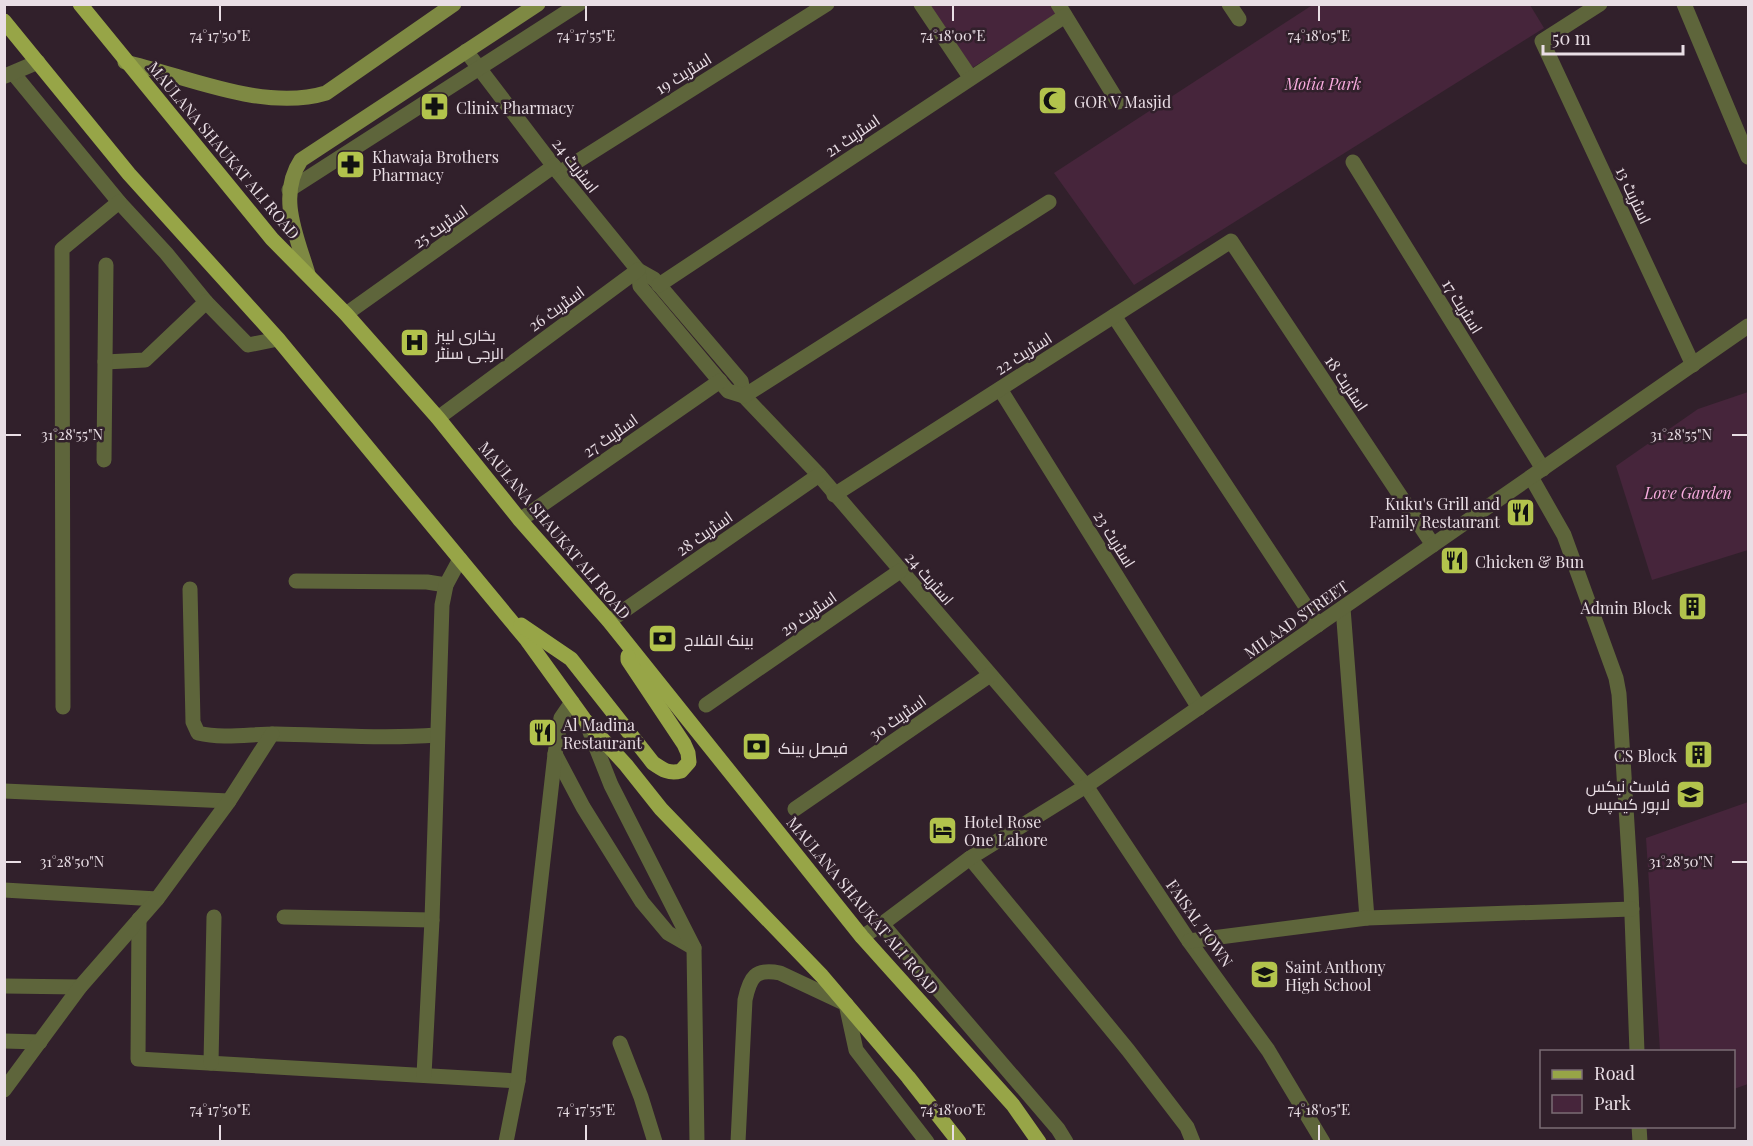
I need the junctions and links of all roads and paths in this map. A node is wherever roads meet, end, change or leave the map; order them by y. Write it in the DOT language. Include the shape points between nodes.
graph roads {
  1 [pos="80,4"];
  2 [pos="454,4"];
  3 [pos="538,4"];
  4 [pos="579,4"];
  5 [pos="827,4"];
  6 [pos="921,4"];
  7 [pos="1229,4"];
  8 [pos="1600,4"];
  9 [pos="1684,4"];
  10 [pos="1062,10"];
  11 [pos="1239,19"];
  12 [pos="4,21"];
  13 [pos="466,51"];
  14 [pos="38,62"];
  15 [pos="125,62"];
  16 [pos="478,69"];
  17 [pos="9,75"];
  18 [pos="970,78"];
  19 [pos="1118,102"];
  20 [pos="1749,157"];
  21 [pos="1353,162"];
  22 [pos="557,169"];
  23 [pos="289,190"];
  24 [pos="119,202"];
  25 [pos="1049,202"];
  26 [pos="1231,241"];
  27 [pos="106,265"];
  28 [pos="638,270"];
  29 [pos="308,274"];
  30 [pos="659,285"];
  31 [pos="206,302"];
  32 [pos="346,314"];
  33 [pos="1114,316"];
  34 [pos="1749,326"];
  35 [pos="278,339"];
  36 [pos="105,362"];
  37 [pos="1693,364"];
  38 [pos="720,381"];
  39 [pos="1000,389"];
  40 [pos="744,396"];
  41 [pos="438,418"];
  42 [pos="104,460"];
  43 [pos="1537,473"];
  44 [pos="819,475"];
  45 [pos="834,495"];
  46 [pos="520,520"];
  47 [pos="1433,546"];
  48 [pos="460,559"];
  49 [pos="900,571"];
  50 [pos="296,581"];
  51 [pos="446,585"];
  52 [pos="190,589"];
  53 [pos="1343,608"];
  54 [pos="507,616"];
  55 [pos="609,621"];
  56 [pos="1318,625"];
  57 [pos="627,644"];
  58 [pos="990,675"];
  59 [pos="572,702"];
  60 [pos="706,705"];
  61 [pos="63,707"];
  62 [pos="1199,708"];
  63 [pos="584,719"];
  64 [pos="272,734"];
  65 [pos="437,735"];
  66 [pos="555,754"];
  67 [pos="1086,786"];
  68 [pos="4,791"];
  69 [pos="229,801"];
  70 [pos="795,809"];
  71 [pos="970,858"];
  72 [pos="4,890"];
  73 [pos="157,899"];
  74 [pos="1632,909"];
  75 [pos="214,917"];
  76 [pos="284,917"];
  77 [pos="1367,918"];
  78 [pos="139,919"];
  79 [pos="432,920"];
  80 [pos="882,924"];
  81 [pos="862,937"];
  82 [pos="1189,941"];
  83 [pos="694,948"];
  84 [pos="4,986"];
  85 [pos="80,987"];
  86 [pos="846,1004"];
  87 [pos="4,1041"];
  88 [pos="40,1042"];
  89 [pos="620,1043"];
  90 [pos="1636,1050"];
  91 [pos="211,1063"];
  92 [pos="424,1075"];
  93 [pos="518,1081"];
  94 [pos="4,1090"];
  95 [pos="506,1142"];
  96 [pos="655,1142"];
  97 [pos="697,1142"];
  98 [pos="738,1142"];
  99 [pos="927,1142"];
  100 [pos="959,1142"];
  101 [pos="1039,1142"];
  102 [pos="1066,1142"];
  103 [pos="1193,1142"];
  104 [pos="1323,1142"];
  1 -- 15 [label="main road, MAULANA SHAUKAT ALI ROAD"];
  2 -- 15 [label="main road" via="326,93 310,98 258,95 189,81"];
  3 -- 13 [label="main road"];
  4 -- 16 [label="street"];
  5 -- 22 [label="street, اسٹریٹ 19"];
  6 -- 18 [label="street"];
  7 -- 11 [label="street"];
  8 -- 37 [label="street, اسٹریٹ 13" via="1542,41"];
  9 -- 20 [label="street"];
  10 -- 18 [label="street, اسٹریٹ 21"];
  10 -- 19 [label="street"];
  12 -- 14 [label="main road"];
  13 -- 16 [label="street, اسٹریٹ 24"];
  13 -- 23 [label="main road" via="301,160"];
  14 -- 17 [label="street"];
  14 -- 35 [label="main road" via="129,174"];
  15 -- 29 [label="main road, MAULANA SHAUKAT ALI ROAD" via="272,239"];
  16 -- 22 [label="street, اسٹریٹ 24"];
  16 -- 23 [label="street"];
  17 -- 24 [label="street"];
  18 -- 30 [label="street, اسٹریٹ 21"];
  21 -- 43 [label="street, اسٹریٹ 17"];
  22 -- 28 [label="street, اسٹریٹ 24"];
  22 -- 32 [label="street, اسٹریٹ 25"];
  23 -- 29 [label="main road" via="291,217"];
  24 -- 31 [label="street"];
  24 -- 61 [label="street" via="62,249"];
  25 -- 40 [label="street"];
  26 -- 33 [label="street, اسٹریٹ 22"];
  26 -- 47 [label="street, اسٹریٹ 18"];
  27 -- 36 [label="street"];
  28 -- 30 [label="street, اسٹریٹ 24"];
  28 -- 38 [label="street, اسٹریٹ 24" via="640,286"];
  28 -- 41 [label="street, اسٹریٹ 26"];
  29 -- 32 [label="main road, MAULANA SHAUKAT ALI ROAD"];
  30 -- 40 [label="street, اسٹریٹ 24" via="741,381"];
  31 -- 35 [label="street" via="248,345"];
  31 -- 36 [label="street" via="145,360"];
  32 -- 41 [label="main road, MAULANA SHAUKAT ALI ROAD"];
  33 -- 39 [label="street, اسٹریٹ 22"];
  33 -- 56 [label="street"];
  34 -- 37 [label="street, MILAAD STREET"];
  35 -- 48 [label="main road"];
  36 -- 42 [label="street"];
  37 -- 43 [label="street, MILAAD STREET"];
  38 -- 40 [label="street, اسٹریٹ 24" via="729,391"];
  38 -- 46 [label="street, اسٹریٹ 27"];
  39 -- 45 [label="street, اسٹریٹ 22"];
  39 -- 62 [label="street, اسٹریٹ 23"];
  40 -- 44 [label="street, اسٹریٹ 24"];
  41 -- 46 [label="main road, MAULANA SHAUKAT ALI ROAD"];
  43 -- 47 [label="street, MILAAD STREET"];
  43 -- 74 [label="street, اسٹریٹ 17" via="1616,678"];
  44 -- 45 [label="street, اسٹریٹ 24"];
  44 -- 55 [label="street, اسٹریٹ 28"];
  45 -- 49 [label="street, اسٹریٹ 24"];
  46 -- 55 [label="main road, MAULANA SHAUKAT ALI ROAD"];
  47 -- 53 [label="street, MILAAD STREET"];
  48 -- 51 [label="street"];
  48 -- 54 [label="main road"];
  49 -- 58 [label="street, اسٹریٹ 24"];
  49 -- 60 [label="street, اسٹریٹ 29"];
  50 -- 51 [label="street"];
  51 -- 65 [label="street"];
  52 -- 64 [label="street" via="193,722 198,734"];
  53 -- 56 [label="street, MILAAD STREET"];
  53 -- 77 [label="street"];
  54 -- 57 [label="main road" via="571,659 653,763 663,771 681,771 689,762 688,753 628,660"];
  54 -- 59 [label="main road"];
  55 -- 57 [label="main road, MAULANA SHAUKAT ALI ROAD"];
  56 -- 62 [label="street, MILAAD STREET"];
  57 -- 81 [label="main road, MAULANA SHAUKAT ALI ROAD"];
  58 -- 67 [label="street, اسٹریٹ 24"];
  58 -- 70 [label="street, اسٹریٹ 30"];
  59 -- 63 [label="main road"];
  59 -- 66 [label="street" via="561,718"];
  62 -- 67 [label="street, MILAAD STREET"];
  63 -- 83 [label="street" via="611,786"];
  63 -- 86 [label="main road" via="661,808"];
  64 -- 65 [label="street"];
  64 -- 69 [label="street"];
  65 -- 79 [label="street"];
  66 -- 83 [label="street" via="642,902 668,933"];
  66 -- 93 [label="street"];
  67 -- 71 [label="street, MILAAD STREET"];
  67 -- 82 [label="street, FAISAL TOWN"];
  68 -- 69 [label="street"];
  69 -- 73 [label="street"];
  71 -- 80 [label="street, MILAAD STREET"];
  71 -- 103 [label="street" via="1128,1050 1187,1127"];
  72 -- 73 [label="street"];
  73 -- 78 [label="street"];
  74 -- 77 [label="street"];
  74 -- 90 [label="street, اسٹریٹ 17"];
  75 -- 91 [label="street"];
  76 -- 79 [label="street"];
  77 -- 82 [label="street"];
  78 -- 85 [label="street"];
  78 -- 91 [label="street" via="138,1059"];
  79 -- 92 [label="street"];
  80 -- 81 [label="street, MILAAD STREET"];
  80 -- 102 [label="street"];
  81 -- 101 [label="main road, MAULANA SHAUKAT ALI ROAD" via="1013,1105"];
  82 -- 104 [label="street, FAISAL TOWN" via="1268,1050"];
  83 -- 97 [label="street"];
  84 -- 85 [label="street"];
  85 -- 88 [label="street"];
  86 -- 98 [label="street" via="780,973 759,972 751,978 745,1000"];
  86 -- 99 [label="street" via="856,1050"];
  86 -- 100 [label="main road"];
  87 -- 88 [label="street"];
  88 -- 94 [label="street"];
  89 -- 96 [label="street"];
  91 -- 92 [label="street"];
  92 -- 93 [label="street"];
  93 -- 95 [label="street"];
}
